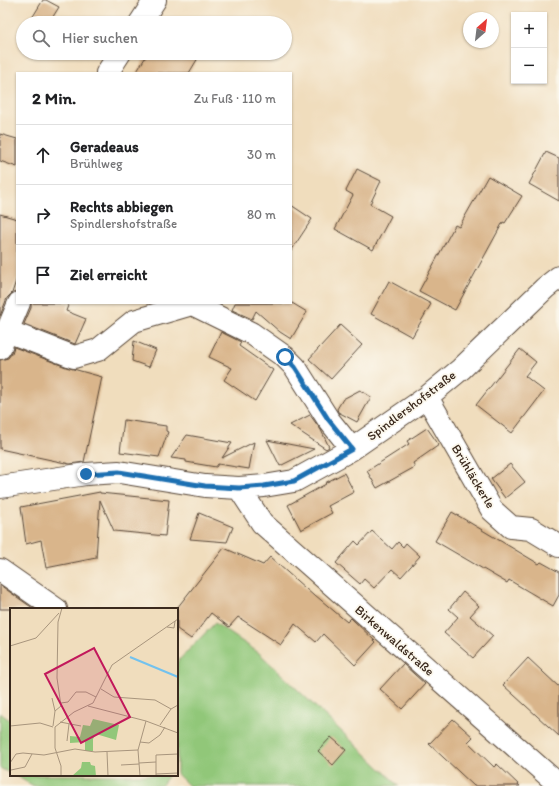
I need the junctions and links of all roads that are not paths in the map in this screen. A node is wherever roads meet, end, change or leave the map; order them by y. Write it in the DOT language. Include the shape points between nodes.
graph roads {
  1 [pos="154,0"];
  2 [pos="144,16"];
  3 [pos="115,60"];
  4 [pos="108,72"];
  5 [pos="559,277"];
  6 [pos="19,304"];
  7 [pos="4,339"];
  8 [pos="427,397"];
  9 [pos="352,449"];
  10 [pos="0,487"];
  11 [pos="239,488"];
  12 [pos="559,546"];
  13 [pos="0,570"];
  14 [pos="55,608"];
  15 [pos="559,785"];
  1 -- 2 [label="street"];
  3 -- 4 [label="street"];
  5 -- 8 [label="street, Spindlershofstraße"];
  6 -- 7 [label="street"];
  7 -- 9 [label="street" via="74,357 98,350 134,321 192,304 251,333 285,357 295,367 328,419"];
  8 -- 9 [label="street, Spindlershofstraße"];
  8 -- 12 [label="street, Brühläckerle" via="492,510 511,527 531,529"];
  9 -- 11 [label="street, Spindlershofstraße" via="294,481"];
  10 -- 11 [label="street, Spindlershofstraße" via="86,474 119,472 205,486"];
  11 -- 15 [label="street, Birkenwaldstraße" via="262,523"];
  13 -- 14 [label="street"];
}
